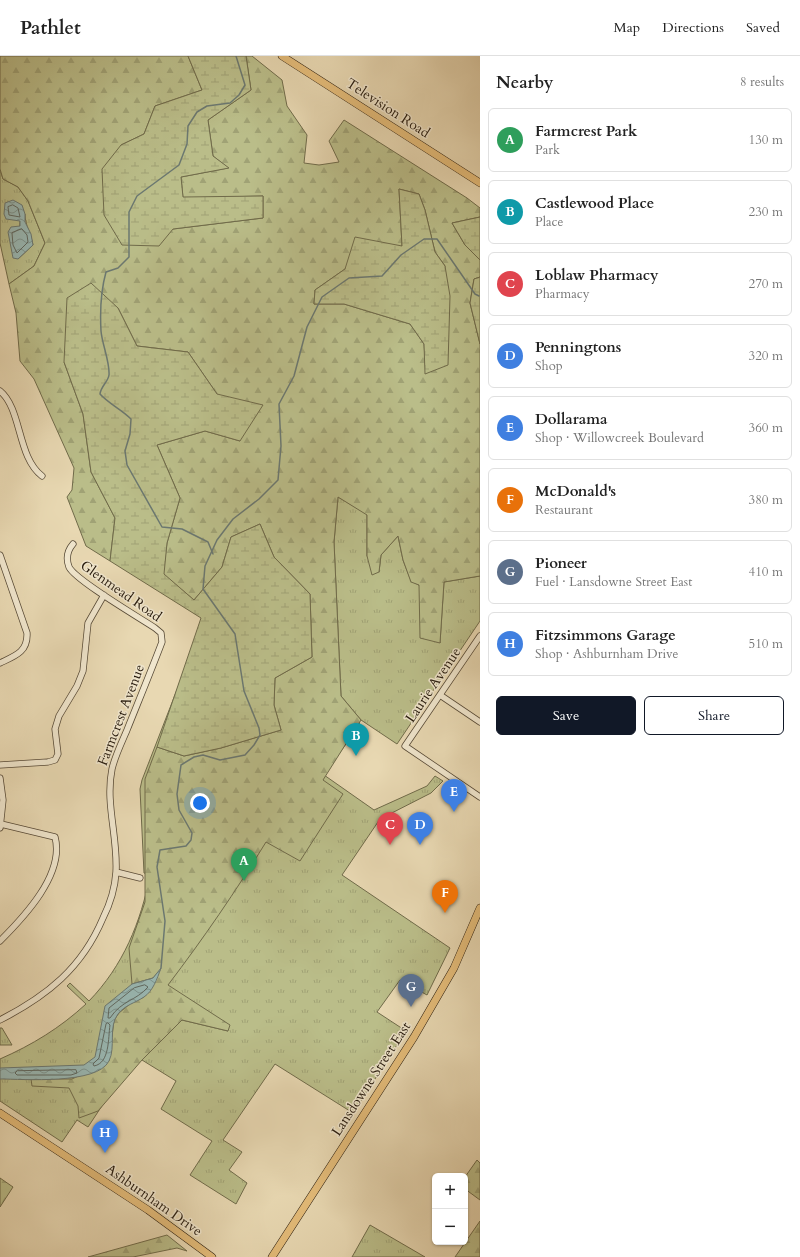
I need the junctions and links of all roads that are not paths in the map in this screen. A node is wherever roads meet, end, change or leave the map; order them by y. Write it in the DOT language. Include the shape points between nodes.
graph roads {
  1 [pos="282,56"];
  2 [pos="480,183"];
  3 [pos="0,390"];
  4 [pos="42,476"];
  5 [pos="73,544"];
  6 [pos="0,555"];
  7 [pos="104,595"];
  8 [pos="161,634"];
  9 [pos="480,636"];
  10 [pos="0,663"];
  11 [pos="440,695"];
  12 [pos="480,722"];
  13 [pos="0,765"];
  14 [pos="0,778"];
  15 [pos="480,798"];
  16 [pos="1,826"];
  17 [pos="116,872"];
  18 [pos="140,878"];
  19 [pos="480,908"];
  20 [pos="0,941"];
  21 [pos="0,1020"];
  22 [pos="0,1113"];
  23 [pos="212,1257"];
  24 [pos="272,1257"];
  1 -- 2 [label="main road, Television Road"];
  3 -- 4 [label="street" via="7,399 30,463"];
  5 -- 7 [label="street, Glenmead Road" via="67,559 70,569"];
  6 -- 10 [label="street" via="28,633 28,640 26,647 19,654"];
  7 -- 8 [label="street, Glenmead Road"];
  7 -- 13 [label="street" via="88,623 83,671 59,716 55,729 58,754 55,760"];
  8 -- 17 [label="street, Farmcrest Avenue" via="162,642 112,768 110,801"];
  9 -- 11 [label="street, Laurie Avenue"];
  11 -- 12 [label="street"];
  11 -- 15 [label="street, Laurie Avenue" via="405,746"];
  14 -- 16 [label="street" via="3,800"];
  16 -- 20 [label="street" via="56,838 57,845 54,866 42,890 27,914"];
  17 -- 18 [label="street"];
  17 -- 21 [label="street, Farmcrest Avenue" via="110,903 98,932 74,967 52,987"];
  19 -- 24 [label="main road, Lansdowne Street East" via="454,968 417,1032"];
  22 -- 23 [label="main road, Ashburnham Drive" via="148,1210"];
}
